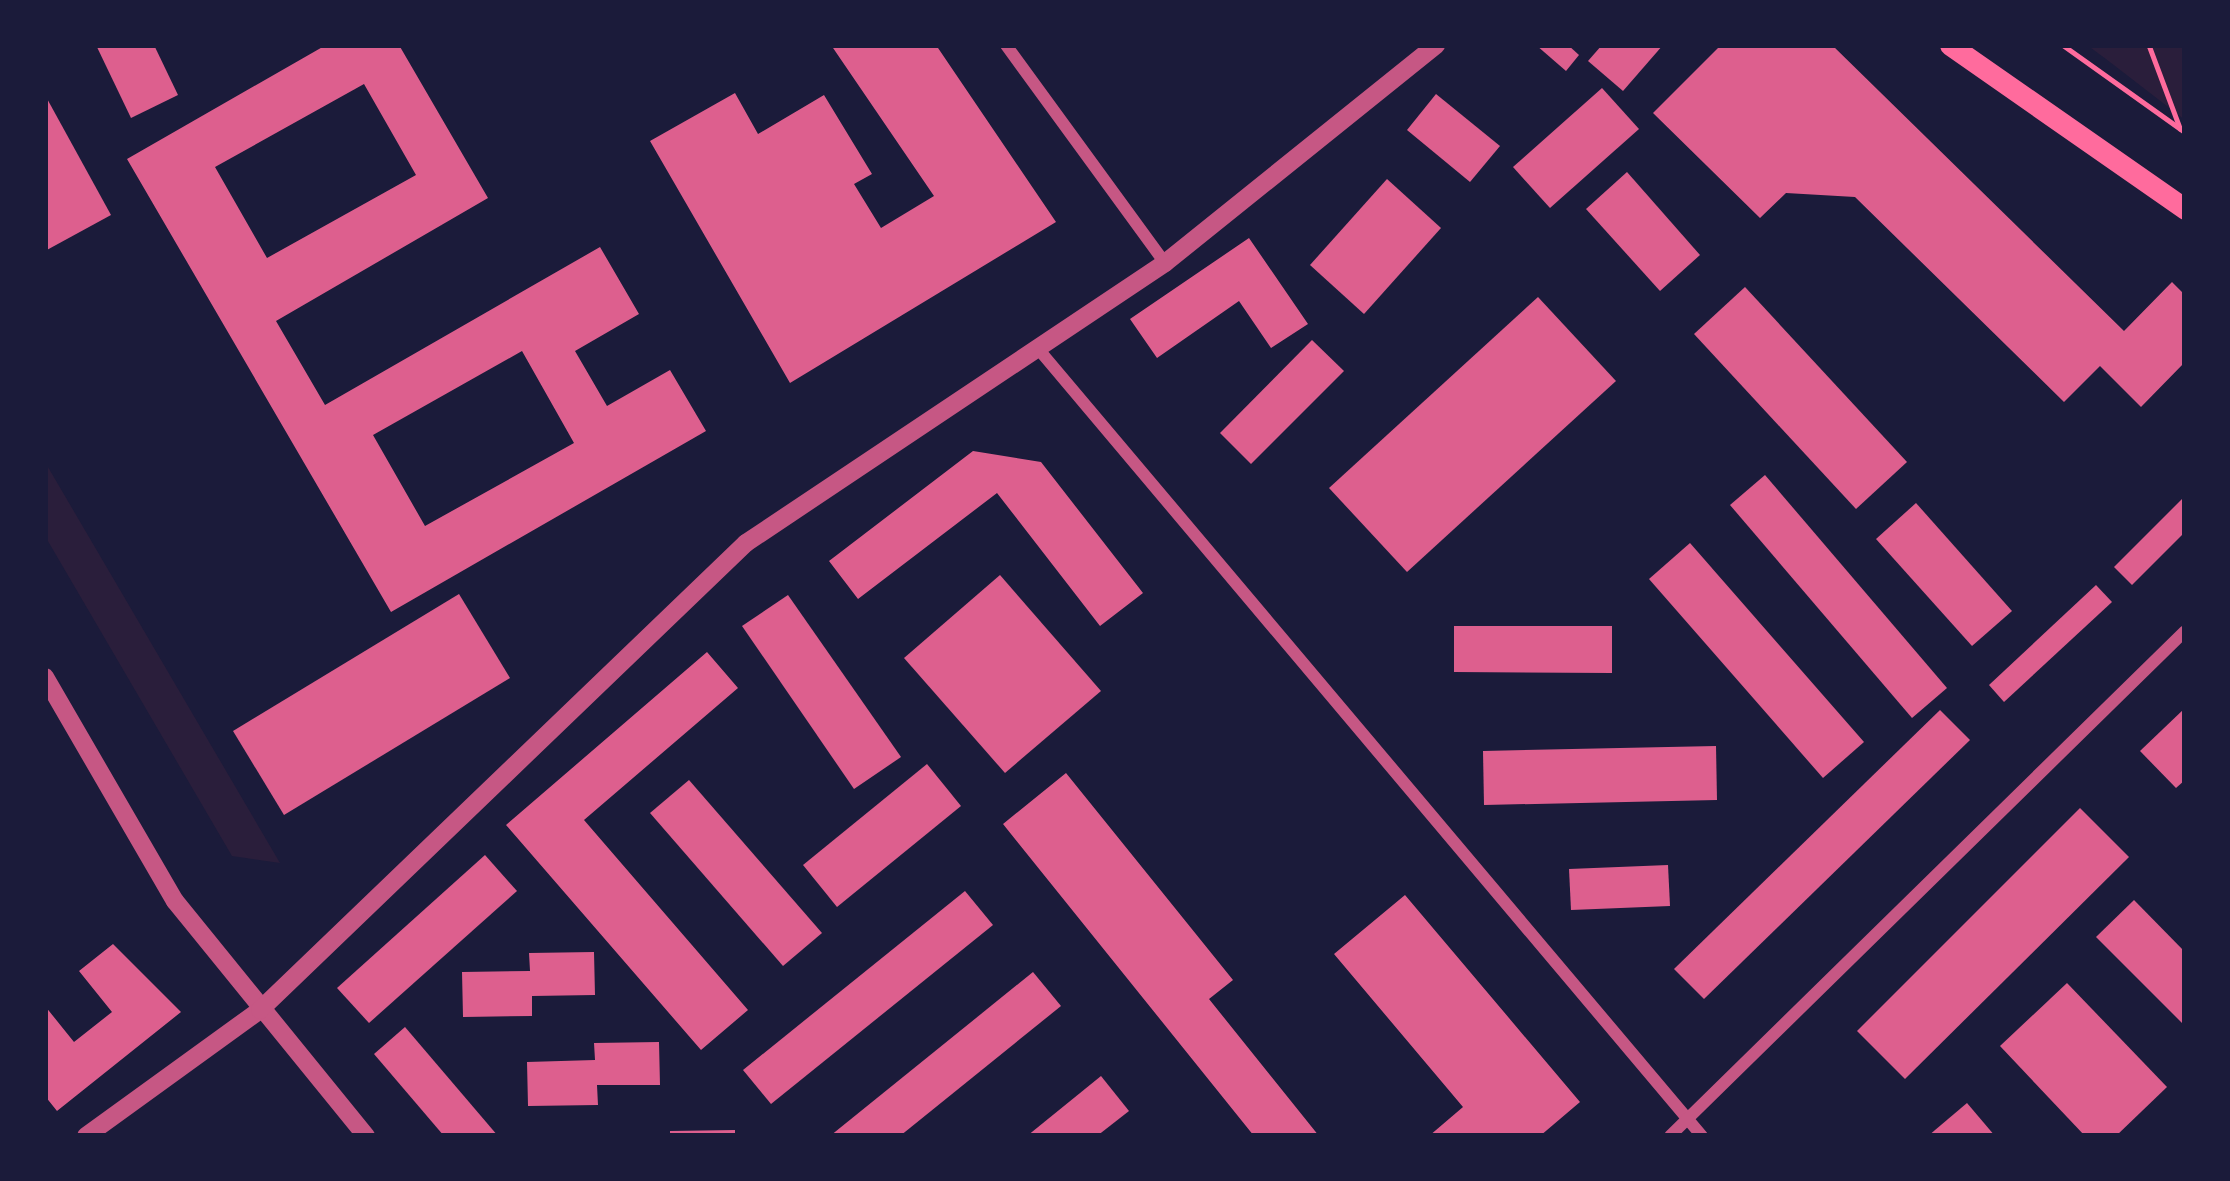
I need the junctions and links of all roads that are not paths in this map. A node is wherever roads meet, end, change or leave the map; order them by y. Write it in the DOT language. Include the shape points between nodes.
graph roads {
  1 [pos="1006,45"];
  2 [pos="1436,45"];
  3 [pos="1950,45"];
  4 [pos="2185,209"];
  5 [pos="1165,263"];
  6 [pos="1040,350"];
  7 [pos="2185,631"];
  8 [pos="45,677"];
  9 [pos="260,1010"];
  10 [pos="1689,1120"];
  11 [pos="86,1136"];
  12 [pos="366,1136"];
  13 [pos="1670,1136"];
  14 [pos="1702,1136"];
  1 -- 5 [label="street"];
  2 -- 5 [label="street"];
  3 -- 4 [label="main road"];
  5 -- 6 [label="street"];
  6 -- 9 [label="street" via="746,543"];
  6 -- 10 [label="street"];
  7 -- 10 [label="street"];
  8 -- 9 [label="street" via="175,901"];
  9 -- 11 [label="street"];
  9 -- 12 [label="street"];
  10 -- 13 [label="street"];
  10 -- 14 [label="street"];
}
